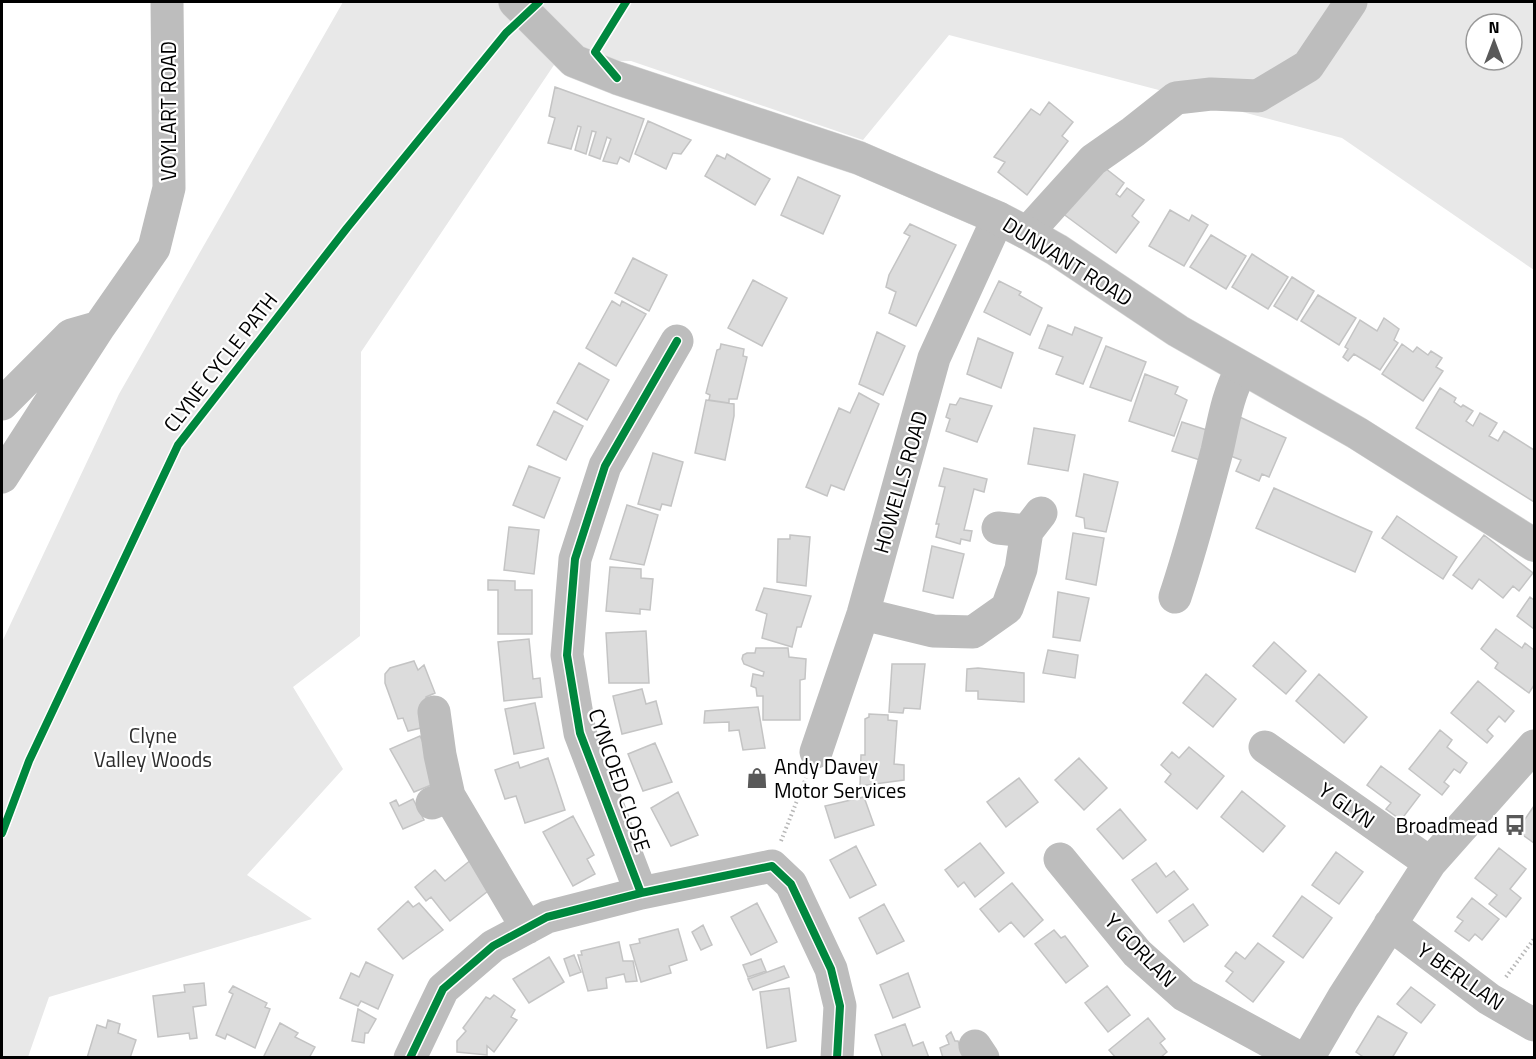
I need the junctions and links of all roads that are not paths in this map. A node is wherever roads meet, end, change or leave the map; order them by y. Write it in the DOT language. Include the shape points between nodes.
graph roads {
  1 [pos="167,2"];
  2 [pos="515,2"];
  3 [pos="1351,2"];
  4 [pos="1012,225"];
  5 [pos="85,331"];
  6 [pos="677,341"];
  7 [pos="1242,368"];
  8 [pos="2,370"];
  9 [pos="2,404"];
  10 [pos="2,477"];
  11 [pos="1022,524"];
  12 [pos="1534,545"];
  13 [pos="1175,597"];
  14 [pos="863,615"];
  15 [pos="434,712"];
  16 [pos="1534,746"];
  17 [pos="1265,748"];
  18 [pos="816,752"];
  19 [pos="1060,860"];
  20 [pos="1430,863"];
  21 [pos="641,893"];
  22 [pos="1389,924"];
  23 [pos="527,928"];
  24 [pos="1534,1025"];
  25 [pos="410,1058"];
  26 [pos="837,1058"];
  27 [pos="1300,1058"];
  28 [pos="1308,1058"];
  1 -- 5 [label="street, VOYLART ROAD" via="170,188 154,248"];
  2 -- 4 [label="street, DUNVANT ROAD" via="574,61 859,158"];
  3 -- 4 [label="street, HOWELLS ROAD" via="1308,66 1258,96 1210,94 1176,98"];
  4 -- 7 [label="street, DUNVANT ROAD" via="1057,250 1178,332"];
  4 -- 14 [label="street, HOWELLS ROAD" via="934,358"];
  5 -- 8 [label="street"];
  5 -- 9 [label="street, VOYLART ROAD"];
  5 -- 10 [label="street"];
  6 -- 21 [label="street, CYNCOED CLOSE" via="662,390 605,466 574,559 567,656 580,733"];
  7 -- 12 [label="street, DUNVANT ROAD" via="1358,433"];
  7 -- 13 [label="street" via="1226,403 1203,505"];
  11 -- 14 [label="street" via="1021,570 1007,608 973,632 933,631"];
  14 -- 18 [label="street, HOWELLS ROAD"];
  15 -- 23 [label="street" via="440,755 440,799"];
  16 -- 20 [label="street"];
  17 -- 20 [label="street, Y GLYN"];
  19 -- 27 [label="street, Y GORLAN" via="1137,953 1184,995"];
  20 -- 22 [label="street"];
  21 -- 23 [label="street" via="547,917"];
  21 -- 26 [label="street" via="772,866 791,884 831,969 840,1006"];
  22 -- 24 [label="street, Y BERLLAN" via="1489,999"];
  22 -- 28 [label="street"];
  23 -- 25 [label="street" via="493,946 443,989"];
}
